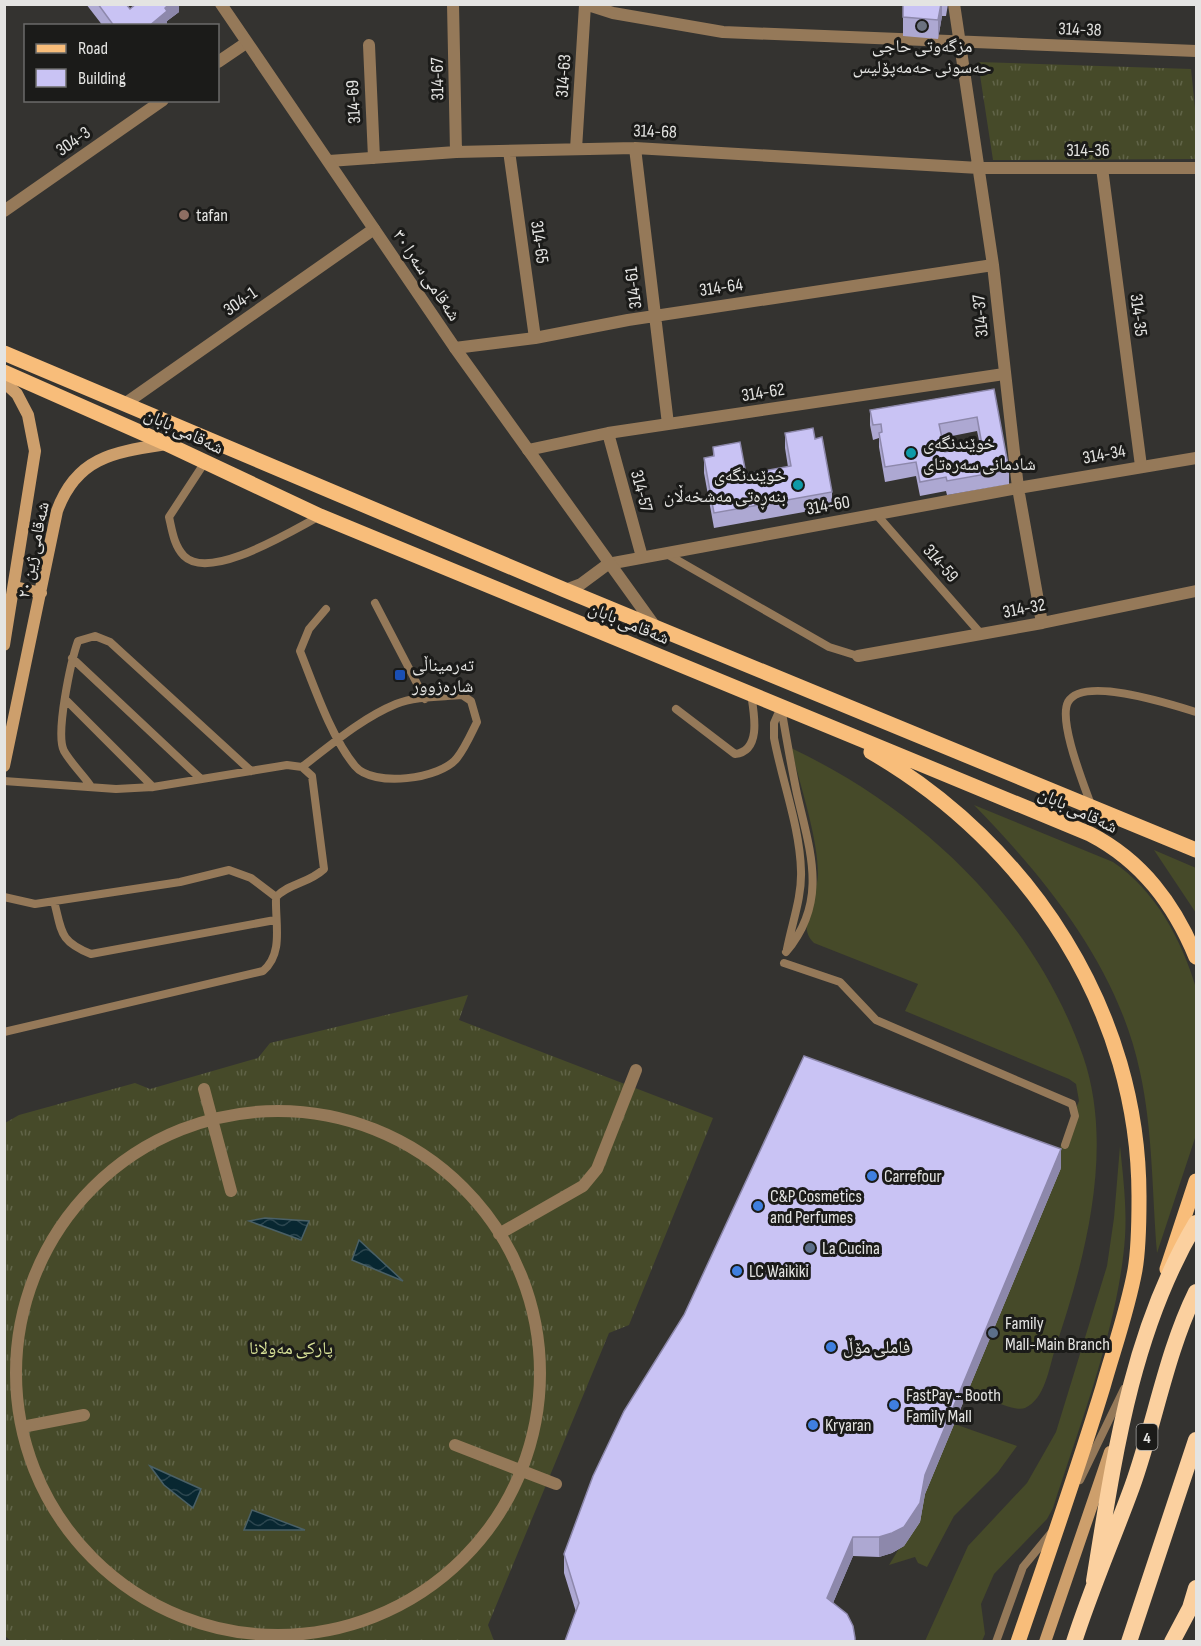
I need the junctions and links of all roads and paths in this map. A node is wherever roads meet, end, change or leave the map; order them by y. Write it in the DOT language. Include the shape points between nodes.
graph roads {
  1 [pos="220,4"];
  2 [pos="453,4"];
  3 [pos="954,4"];
  4 [pos="591,5"];
  5 [pos="246,43"];
  6 [pos="962,43"];
  7 [pos="369,45"];
  8 [pos="1197,51"];
  9 [pos="219,62"];
  10 [pos="160,102"];
  11 [pos="635,148"];
  12 [pos="576,149"];
  13 [pos="509,151"];
  14 [pos="456,152"];
  15 [pos="374,158"];
  16 [pos="329,161"];
  17 [pos="979,168"];
  18 [pos="1102,168"];
  19 [pos="1197,168"];
  20 [pos="4,211"];
  21 [pos="374,228"];
  22 [pos="993,265"];
  23 [pos="654,316"];
  24 [pos="535,338"];
  25 [pos="455,348"];
  26 [pos="4,353"];
  27 [pos="4,372"];
  28 [pos="1004,374"];
  29 [pos="4,382"];
  30 [pos="126,403"];
  31 [pos="668,424"];
  32 [pos="608,433"];
  33 [pos="167,444"];
  34 [pos="528,450"];
  35 [pos="1197,458"];
  36 [pos="205,462"];
  37 [pos="1141,466"];
  38 [pos="1018,488"];
  39 [pos="876,514"];
  40 [pos="320,516"];
  41 [pos="665,553"];
  42 [pos="642,557"];
  43 [pos="608,564"];
  44 [pos="15,587"];
  45 [pos="565,590"];
  46 [pos="1197,591"];
  47 [pos="41,593"];
  48 [pos="375,603"];
  49 [pos="326,609"];
  50 [pos="1042,623"];
  51 [pos="654,625"];
  52 [pos="981,634"];
  53 [pos="4,645"];
  54 [pos="858,656"];
  55 [pos="72,658"];
  56 [pos="766,672"];
  57 [pos="791,683"];
  58 [pos="753,694"];
  59 [pos="65,699"];
  60 [pos="425,699"];
  61 [pos="781,707"];
  62 [pos="676,709"];
  63 [pos="1197,711"];
  64 [pos="819,721"];
  65 [pos="339,740"];
  66 [pos="4,766"];
  67 [pos="302,767"];
  68 [pos="250,771"];
  69 [pos="201,779"];
  70 [pos="4,781"];
  71 [pos="90,785"];
  72 [pos="153,787"];
  73 [pos="1091,805"];
  74 [pos="1197,850"];
  75 [pos="4,897"];
  76 [pos="276,897"];
  77 [pos="54,901"];
  78 [pos="275,920"];
  79 [pos="1197,957"];
  80 [pos="784,963"];
  81 [pos="4,1032"];
  82 [pos="636,1070"];
  83 [pos="204,1089"];
  84 [pos="212,1119"];
  85 [pos="1065,1145"];
  86 [pos="1197,1181"];
  87 [pos="231,1191"];
  88 [pos="1197,1222"];
  89 [pos="499,1234"];
  90 [pos="1197,1292"];
  91 [pos="1158,1301"];
  92 [pos="1135,1366"];
  93 [pos="84,1415"];
  94 [pos="1119,1426"];
  95 [pos="22,1427"];
  96 [pos="1197,1440"];
  97 [pos="455,1445"];
  98 [pos="521,1470"];
  99 [pos="556,1484"];
  100 [pos="1058,1525"];
  101 [pos="1094,1581"];
  102 [pos="1197,1588"];
  103 [pos="1190,1608"];
  104 [pos="996,1641"];
  105 [pos="1018,1641"];
  106 [pos="1045,1641"];
  107 [pos="1074,1641"];
  108 [pos="1129,1641"];
  109 [pos="1172,1641"];
  110 [pos="1178,1641"];
  1 -- 5 [label="street, شەقامی سەرا ٣٠"];
  2 -- 14 [label="street, 314-67"];
  3 -- 6 [label="street, 314-37"];
  4 -- 6 [label="street, 314-38" via="723,32"];
  4 -- 12 [label="street, 314-63"];
  5 -- 9 [label="street"];
  5 -- 16 [label="street, شەقامی سەرا ٣٠"];
  6 -- 8 [label="street, 314-38"];
  6 -- 17 [label="street, 314-37"];
  7 -- 15 [label="street, 314-69"];
  10 -- 20 [label="street, 304-3"];
  11 -- 12 [label="street, 314-68"];
  11 -- 17 [label="street, 314-68"];
  11 -- 23 [label="street, 314-61"];
  12 -- 13 [label="street, 314-68"];
  13 -- 14 [label="street, 314-68"];
  13 -- 24 [label="street, 314-65"];
  14 -- 15 [label="street, 314-68"];
  15 -- 16 [label="street, 314-68"];
  16 -- 21 [label="street, شەقامی سەرا ٣٠"];
  17 -- 18 [label="street, 314-36"];
  17 -- 22 [label="street, 314-37"];
  18 -- 19 [label="street, 314-36"];
  18 -- 37 [label="street, 314-35"];
  21 -- 25 [label="street, شەقامی سەرا ٣٠"];
  21 -- 30 [label="street, 304-1"];
  22 -- 23 [label="street, 314-64"];
  22 -- 28 [label="street, 314-37"];
  23 -- 24 [label="street, 314-64"];
  23 -- 31 [label="street, 314-61"];
  24 -- 25 [label="street, 314-64"];
  25 -- 34 [label="street, شەقامی سەرا ٣٠"];
  26 -- 30 [label="main road"];
  27 -- 33 [label="main road, شەقامی بابان"];
  28 -- 31 [label="street, 314-62"];
  28 -- 38 [label="street, 314-37"];
  29 -- 44 [label="main road, شەقامی ژین ٢٠" via="17,394 28,415 35,451"];
  30 -- 45 [label="main road"];
  31 -- 32 [label="street, 314-62"];
  32 -- 34 [label="street, 314-62"];
  32 -- 42 [label="street, 314-57"];
  33 -- 36 [label="main road, شەقامی بابان"];
  33 -- 47 [label="main road, شەقامی ژین ٢٠" via="114,453 85,468 72,480 57,511"];
  34 -- 43 [label="street, شەقامی سەرا ٣٠"];
  35 -- 37 [label="street, 314-34"];
  36 -- 40 [label="main road, شەقامی بابان"];
  36 -- 40 [label="lane" via="169,517 174,539 184,557 200,564 231,560"];
  37 -- 38 [label="street, 314-34"];
  38 -- 39 [label="street, 314-60"];
  38 -- 50 [label="street, 314-37"];
  39 -- 41 [label="street, 314-60"];
  39 -- 52 [label="lane, 314-59"];
  40 -- 58 [label="main road, شەقامی بابان"];
  41 -- 42 [label="street, 314-60"];
  41 -- 54 [label="lane" via="829,647"];
  42 -- 43 [label="street, 314-60"];
  43 -- 45 [label="street" via="581,584"];
  43 -- 51 [label="street, شەقامی سەرا ٣٠"];
  44 -- 47 [label="main road"];
  44 -- 53 [label="main road, شەقامی ژین ٢٠"];
  45 -- 51 [label="main road"];
  46 -- 50 [label="street, 314-32"];
  47 -- 66 [label="main road, شەقامی ژین ٢٠"];
  48 -- 60 [label="lane"];
  49 -- 65 [label="lane" via="309,629 300,651"];
  50 -- 52 [label="street, 314-32"];
  51 -- 56 [label="main road"];
  52 -- 54 [label="street, 314-32"];
  55 -- 59 [label="lane"];
  55 -- 68 [label="lane" via="78,641 85,638 95,636 110,642"];
  55 -- 69 [label="lane"];
  56 -- 57 [label="main road"];
  56 -- 58 [label="main road"];
  57 -- 61 [label="main road"];
  57 -- 73 [label="main road"];
  58 -- 61 [label="main road, شەقامی بابان"];
  58 -- 62 [label="lane" via="754,731 751,745 741,753 735,754"];
  59 -- 71 [label="lane" via="60,735 63,750"];
  59 -- 72 [label="lane"];
  60 -- 65 [label="lane" via="398,703 362,722"];
  60 -- 65 [label="lane" via="462,694 471,701 477,722 456,760 422,777 385,779 365,773 356,768"];
  61 -- 61 [label="lane" via="774,723 774,738 801,872 786,952 802,932 809,914 814,875"];
  61 -- 64 [label="main road, شەقامی بابان"];
  63 -- 73 [label="lane" via="1128,694 1077,693 1068,702 1066,717"];
  64 -- 79 [label="main road, شەقامی بابان" via="1108,843 1151,879 1172,908"];
  64 -- 100 [label="main road" via="897,766 933,792 1010,864 1073,952 1099,1003 1122,1066 1138,1165 1135,1269 1111,1360"];
  65 -- 67 [label="lane"];
  67 -- 68 [label="lane" via="287,765"];
  67 -- 76 [label="lane" via="312,776 324,869 309,881 283,889"];
  68 -- 69 [label="lane"];
  69 -- 72 [label="lane"];
  70 -- 71 [label="lane"];
  71 -- 72 [label="lane" via="116,789"];
  73 -- 74 [label="main road"];
  75 -- 77 [label="lane" via="35,904"];
  76 -- 77 [label="lane" via="251,878 229,870 180,882"];
  76 -- 78 [label="lane"];
  77 -- 78 [label="lane" via="70,946 90,954"];
  78 -- 81 [label="lane" via="277,951 273,962 263,971"];
  80 -- 85 [label="lane" via="840,982 876,1020 1072,1104 1075,1116"];
  82 -- 89 [label="street" via="590,1179"];
  83 -- 84 [label="street"];
  84 -- 87 [label="street"];
  84 -- 89 [label="street" via="280,1110 332,1115 380,1131 425,1155 464,1188"];
  84 -- 95 [label="street" via="178,1129 131,1154 90,1189 57,1231 33,1278 19,1330 15,1384"];
  86 -- 91 [label="main road"];
  88 -- 91 [label="highway"];
  89 -- 98 [label="street" via="519,1271 531,1308 540,1366 536,1415"];
  90 -- 101 [label="highway, 4" via="1171,1358 1132,1488"];
  91 -- 92 [label="highway"];
  92 -- 94 [label="highway"];
  92 -- 100 [label="lane"];
  93 -- 95 [label="street"];
  94 -- 101 [label="highway"];
  94 -- 106 [label="main road"];
  95 -- 98 [label="street" via="42,1488 70,1534 108,1573 152,1604 192,1621 255,1635 309,1634 340,1628 361,1623 410,1600 447,1574 479,1541 505,1504"];
  96 -- 108 [label="highway"];
  97 -- 98 [label="street"];
  98 -- 99 [label="street"];
  100 -- 104 [label="lane" via="1023,1567"];
  100 -- 105 [label="main road"];
  101 -- 107 [label="highway, 4"];
  102 -- 103 [label="highway"];
  103 -- 109 [label="highway"];
  103 -- 110 [label="main road"];
}
